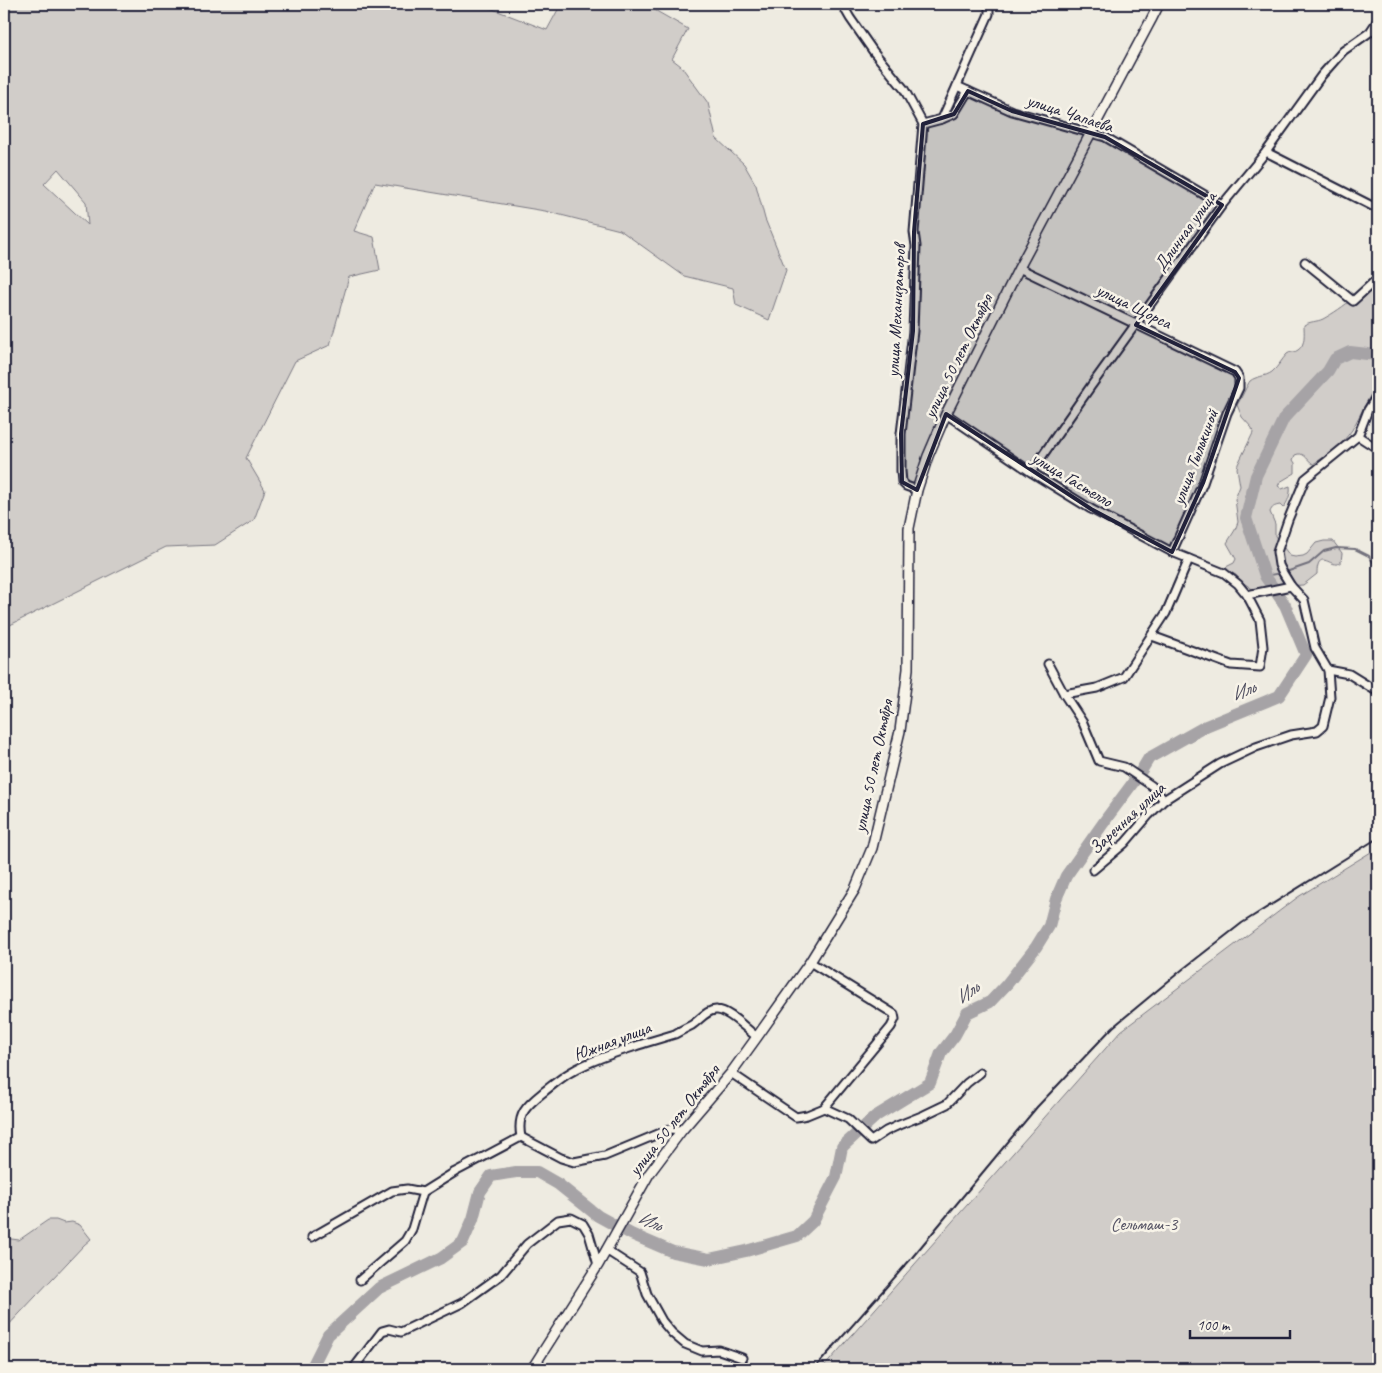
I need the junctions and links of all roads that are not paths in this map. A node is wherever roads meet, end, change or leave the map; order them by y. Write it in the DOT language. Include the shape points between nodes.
graph roads {
  1 [pos="842,4"];
  2 [pos="990,4"];
  3 [pos="1159,4"];
  4 [pos="1378,20"];
  5 [pos="957,86"];
  6 [pos="968,91"];
  7 [pos="942,119"];
  8 [pos="923,124"];
  9 [pos="1091,134"];
  10 [pos="1266,152"];
  11 [pos="1222,205"];
  12 [pos="1378,209"];
  13 [pos="1306,262"];
  14 [pos="1019,268"];
  15 [pos="1378,278"];
  16 [pos="1136,325"];
  17 [pos="1235,372"];
  18 [pos="1378,394"];
  19 [pos="946,414"];
  20 [pos="1358,436"];
  21 [pos="1378,449"];
  22 [pos="1030,472"];
  23 [pos="917,490"];
  24 [pos="1172,552"];
  25 [pos="1189,559"];
  26 [pos="1291,586"];
  27 [pos="1247,595"];
  28 [pos="1152,636"];
  29 [pos="1048,664"];
  30 [pos="1328,670"];
  31 [pos="1378,692"];
  32 [pos="1064,694"];
  33 [pos="1164,800"];
  34 [pos="1093,870"];
  35 [pos="810,962"];
  36 [pos="757,1037"];
  37 [pos="730,1073"];
  38 [pos="980,1073"];
  39 [pos="824,1108"];
  40 [pos="682,1130"];
  41 [pos="521,1137"];
  42 [pos="423,1192"];
  43 [pos="312,1237"];
  44 [pos="609,1246"];
  45 [pos="598,1264"];
  46 [pos="360,1280"];
  47 [pos="742,1358"];
  48 [pos="353,1369"];
  49 [pos="532,1369"];
  1 -- 8 [label="street" via="872,51 904,89"];
  2 -- 5 [label="street" via="989,14"];
  3 -- 9 [label="street, улица 50 лет Октября"];
  4 -- 10 [label="street, Длинная улица" via="1370,32 1321,76"];
  5 -- 6 [label="street, улица Чапаева"];
  5 -- 7 [label="street"];
  6 -- 7 [label="street" via="954,114"];
  6 -- 9 [label="street, улица Чапаева" via="1012,110"];
  7 -- 8 [label="street"];
  8 -- 23 [label="street, улица Механизаторов" via="914,232 913,331 900,471 902,482"];
  9 -- 11 [label="street, улица Чапаева" via="1105,137"];
  9 -- 14 [label="street, улица 50 лет Октября"];
  10 -- 11 [label="street, Длинная улица"];
  10 -- 12 [label="street"];
  11 -- 16 [label="street, Длинная улица"];
  13 -- 15 [label="street" via="1353,301"];
  14 -- 16 [label="street, улица Щорса"];
  14 -- 19 [label="street, улица 50 лет Октября"];
  16 -- 17 [label="street, улица Щорса"];
  16 -- 22 [label="street, Длинная улица"];
  17 -- 24 [label="street, улица Тылькиной" via="1239,388 1203,483"];
  18 -- 20 [label="street, Заречная улица"];
  19 -- 22 [label="street, улица Гастелло"];
  19 -- 23 [label="street, улица 50 лет Октября"];
  20 -- 21 [label="street"];
  20 -- 26 [label="street, Заречная улица" via="1305,479 1277,552 1282,573"];
  22 -- 24 [label="street, улица Гастелло"];
  23 -- 35 [label="street, улица 50 лет Октября" via="910,528 908,669 900,731 872,848 855,889"];
  24 -- 25 [label="street, улица Гастелло"];
  25 -- 27 [label="street, улица Гастелло" via="1224,573"];
  25 -- 28 [label="street"];
  26 -- 27 [label="street"];
  26 -- 30 [label="street, Заречная улица" via="1304,600 1315,648"];
  27 -- 28 [label="street, улица Гастелло" via="1260,620 1263,647 1260,667 1231,665"];
  28 -- 32 [label="street" via="1124,677 1097,688"];
  29 -- 32 [label="street"];
  30 -- 31 [label="street" via="1349,674"];
  30 -- 33 [label="street, Заречная улица" via="1330,697 1323,726 1317,731 1256,746 1220,764"];
  32 -- 33 [label="street" via="1083,723 1099,761 1124,767 1152,786"];
  33 -- 34 [label="street, Заречная улица" via="1125,843"];
  35 -- 36 [label="street, улица 50 лет Октября"];
  35 -- 39 [label="street" via="886,1008 895,1019 892,1027"];
  36 -- 37 [label="street, улица 50 лет Октября"];
  36 -- 41 [label="street, Южная улица" via="733,1016 723,1011 708,1012 674,1034 570,1072 524,1110"];
  37 -- 39 [label="street" via="796,1116"];
  37 -- 40 [label="street, улица 50 лет Октября"];
  38 -- 39 [label="street" via="947,1104 871,1141 848,1119"];
  40 -- 41 [label="street" via="670,1129 605,1156 574,1162"];
  40 -- 44 [label="street, улица 50 лет Октября" via="649,1174"];
  41 -- 42 [label="street"];
  42 -- 43 [label="street" via="392,1191"];
  42 -- 46 [label="street" via="405,1241"];
  44 -- 45 [label="street, улица 50 лет Октября"];
  44 -- 47 [label="street" via="640,1272 647,1294 662,1321 685,1344 702,1351 718,1350"];
  45 -- 48 [label="street" via="583,1224 570,1218 558,1220 527,1244 501,1276 462,1303 401,1332 382,1331"];
  45 -- 49 [label="street, улица 50 лет Октября"];
}
